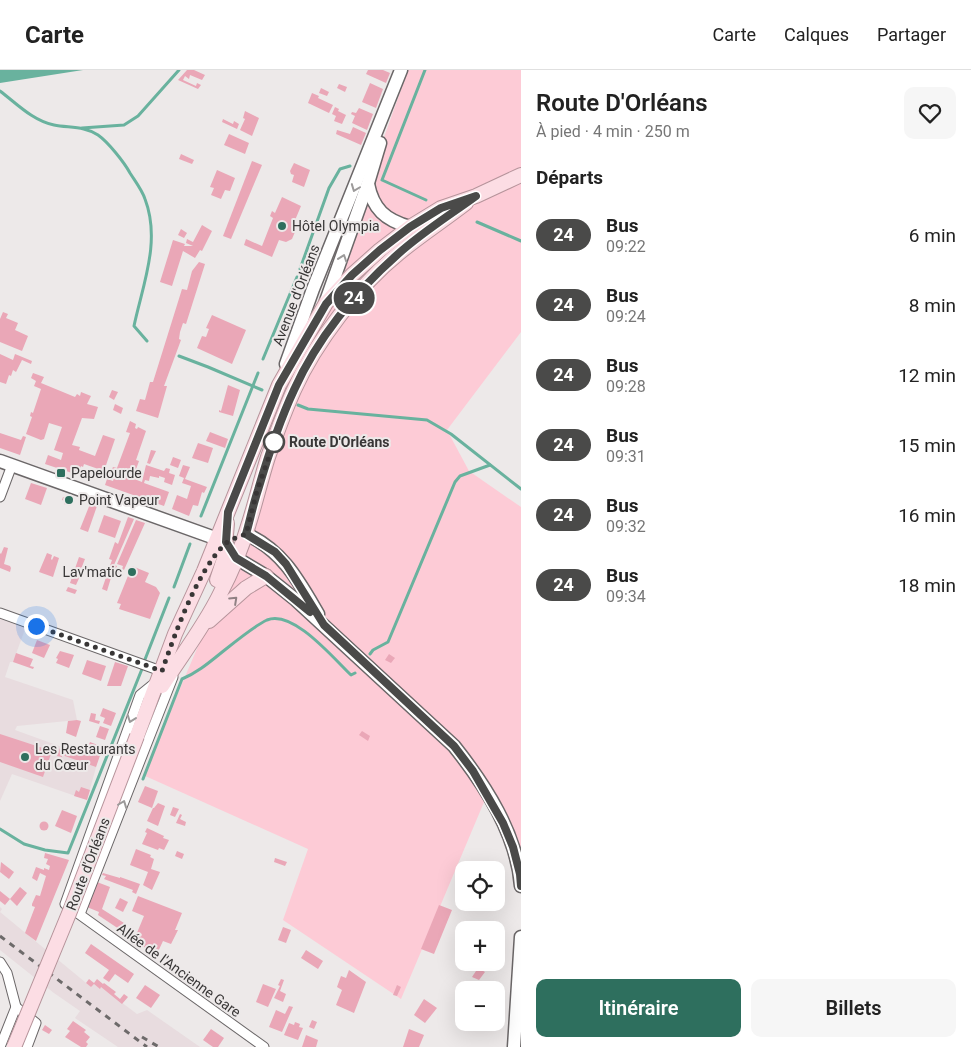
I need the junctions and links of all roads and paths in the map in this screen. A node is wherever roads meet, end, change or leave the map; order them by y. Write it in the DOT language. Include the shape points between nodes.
graph roads {
  1 [pos="400,74"];
  2 [pos="521,176"];
  3 [pos="368,183"];
  4 [pos="476,196"];
  5 [pos="410,227"];
  6 [pos="326,304"];
  7 [pos="311,330"];
  8 [pos="279,385"];
  9 [pos="294,390"];
  10 [pos="6,463"];
  11 [pos="0,497"];
  12 [pos="246,534"];
  13 [pos="221,540"];
  14 [pos="236,558"];
  15 [pos="266,576"];
  16 [pos="0,613"];
  17 [pos="324,625"];
  18 [pos="202,626"];
  19 [pos="183,653"];
  20 [pos="160,676"];
  21 [pos="146,712"];
  22 [pos="521,886"];
  23 [pos="80,914"];
  24 [pos="521,936"];
  25 [pos="0,962"];
  26 [pos="16,1007"];
  27 [pos="0,1047"];
  28 [pos="14,1047"];
  29 [pos="27,1047"];
  30 [pos="264,1047"];
  31 [pos="514,1047"];
  1 -- 3 [label="main road, Avenue d'Orléans"];
  1 -- 8 [label="main road, Avenue d'Orléans, one-way" via="313,289"];
  2 -- 4 [label="main road"];
  3 -- 5 [label="main road" via="376,207 386,217"];
  6 -- 3 [label="main road, Avenue d'Orléans, one-way"];
  4 -- 5 [label="main road" via="441,208"];
  4 -- 9 [label="main road, Route d'Orléans" via="398,254 374,277 324,338"];
  5 -- 6 [label="main road" via="352,275"];
  6 -- 7 [label="main road"];
  7 -- 8 [label="main road"];
  7 -- 9 [label="main road, Route d'Orléans"];
  8 -- 13 [label="main road" via="228,512"];
  9 -- 12 [label="main road, Route d'Orléans" via="268,458"];
  10 -- 11 [label="street"];
  10 -- 13 [label="main road"];
  12 -- 13 [label="main road"];
  12 -- 14 [label="main road, Route d'Orléans"];
  12 -- 17 [label="main road" via="275,552 286,564"];
  13 -- 14 [label="main road"];
  13 -- 19 [label="main road" via="224,559 221,572"];
  13 -- 20 [label="main road, Route d'Orléans" via="175,634"];
  14 -- 15 [label="main road"];
  14 -- 18 [label="main road, Route d'Orléans"];
  15 -- 17 [label="main road"];
  18 -- 15 [label="main road, one-way" via="246,588"];
  16 -- 20 [label="street"];
  17 -- 22 [label="main road" via="454,746 473,771 503,823 513,847"];
  18 -- 19 [label="main road, Route d'Orléans"];
  19 -- 21 [label="main road, Route d'Orléans"];
  23 -- 19 [label="street, one-way"];
  20 -- 21 [label="main road, Route d'Orléans"];
  20 -- 23 [label="street, Allée de l'Ancienne Gare, one-way" via="140,695 65,904"];
  21 -- 28 [label="main road, Route d'Orléans, bridge"];
  23 -- 30 [label="street, Allée de l'Ancienne Gare"];
  24 -- 31 [label="main road"];
  25 -- 26 [label="street" via="7,973"];
  26 -- 27 [label="street"];
  26 -- 29 [label="street" via="36,1023"];
}
